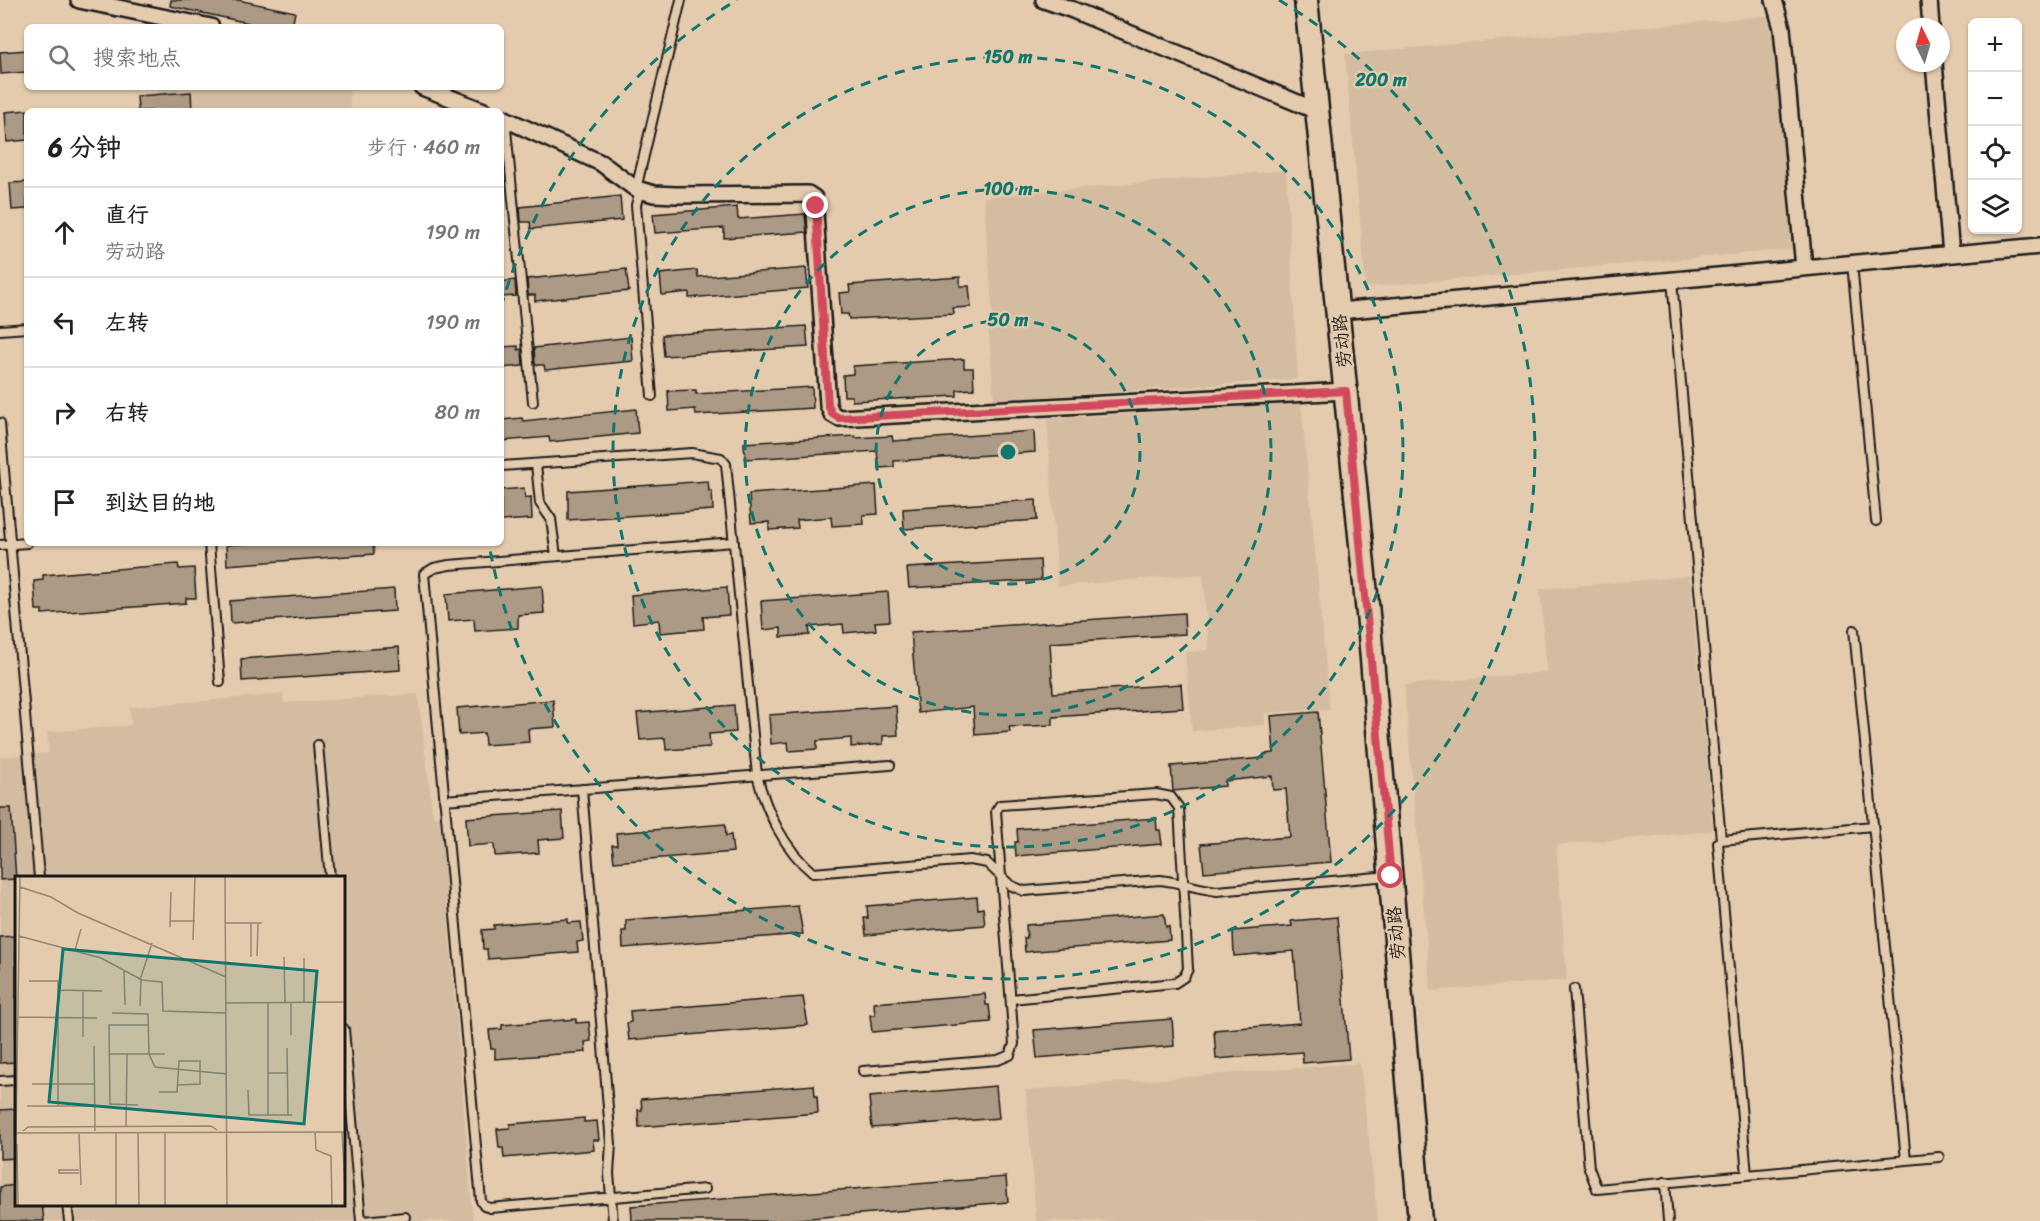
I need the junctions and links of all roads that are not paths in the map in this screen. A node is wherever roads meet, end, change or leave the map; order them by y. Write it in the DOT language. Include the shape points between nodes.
graph roads {
  1 [pos="79,0"];
  2 [pos="681,0"];
  3 [pos="1044,0"];
  4 [pos="1306,0"];
  5 [pos="1774,0"];
  6 [pos="1929,0"];
  7 [pos="95,2"];
  8 [pos="1930,18"];
  9 [pos="197,24"];
  10 [pos="1935,72"];
  11 [pos="430,90"];
  12 [pos="476,108"];
  13 [pos="1317,111"];
  14 [pos="504,118"];
  15 [pos="504,127"];
  16 [pos="638,190"];
  17 [pos="2040,246"];
  18 [pos="1951,254"];
  19 [pos="1851,264"];
  20 [pos="1804,268"];
  21 [pos="1672,279"];
  22 [pos="1339,311"];
  23 [pos="24,328"];
  24 [pos="0,330"];
  25 [pos="1346,391"];
  26 [pos="652,396"];
  27 [pos="533,402"];
  28 [pos="0,423"];
  29 [pos="536,464"];
  30 [pos="504,466"];
  31 [pos="1876,521"];
  32 [pos="734,542"];
  33 [pos="24,543"];
  34 [pos="10,544"];
  35 [pos="0,545"];
  36 [pos="209,546"];
  37 [pos="556,556"];
  38 [pos="1854,630"];
  39 [pos="220,682"];
  40 [pos="318,746"];
  41 [pos="890,765"];
  42 [pos="757,775"];
  43 [pos="582,789"];
  44 [pos="444,800"];
  45 [pos="1873,826"];
  46 [pos="1721,840"];
  47 [pos="39,876"];
  48 [pos="330,876"];
  49 [pos="1391,876"];
  50 [pos="1001,877"];
  51 [pos="1184,884"];
  52 [pos="1574,989"];
  53 [pos="1011,999"];
  54 [pos="345,1060"];
  55 [pos="863,1071"];
  56 [pos="15,1080"];
  57 [pos="0,1081"];
  58 [pos="1939,1157"];
  59 [pos="1906,1160"];
  60 [pos="1747,1175"];
  61 [pos="1665,1182"];
  62 [pos="705,1189"];
  63 [pos="611,1197"];
  64 [pos="67,1206"];
  65 [pos="405,1217"];
  66 [pos="69,1221"];
  67 [pos="362,1221"];
  68 [pos="613,1221"];
  69 [pos="1420,1221"];
  70 [pos="1668,1221"];
  1 -- 7 [label="street"];
  2 -- 16 [label="lane"];
  3 -- 13 [label="street"];
  4 -- 13 [label="street, 劳动路"];
  5 -- 20 [label="street" via="1782,28"];
  6 -- 8 [label="street"];
  7 -- 9 [label="street"];
  10 -- 18 [label="street"];
  11 -- 12 [label="street"];
  13 -- 22 [label="street, 劳动路"];
  14 -- 16 [label="street" via="601,163"];
  15 -- 27 [label="lane"];
  16 -- 25 [label="street" via="676,195 808,194 814,198 828,405 839,418"];
  16 -- 26 [label="lane" via="636,205"];
  17 -- 18 [label="street"];
  18 -- 19 [label="street"];
  19 -- 20 [label="street"];
  19 -- 31 [label="lane"];
  20 -- 21 [label="street"];
  21 -- 22 [label="street"];
  21 -- 46 [label="lane"];
  22 -- 25 [label="street, 劳动路"];
  23 -- 24 [label="lane"];
  25 -- 49 [label="street, 劳动路"];
  28 -- 34 [label="lane"];
  29 -- 30 [label="lane"];
  29 -- 32 [label="lane" via="692,453 721,458 726,464"];
  29 -- 37 [label="lane" via="540,503 551,519"];
  32 -- 37 [label="lane"];
  32 -- 42 [label="lane"];
  33 -- 34 [label="lane"];
  34 -- 35 [label="lane"];
  34 -- 47 [label="lane"];
  36 -- 39 [label="lane"];
  37 -- 44 [label="lane" via="449,565 424,574"];
  38 -- 45 [label="lane"];
  40 -- 48 [label="lane"];
  41 -- 42 [label="lane"];
  42 -- 43 [label="lane"];
  42 -- 50 [label="lane" via="762,796 779,831 813,873 970,860 987,862"];
  43 -- 44 [label="lane"];
  43 -- 63 [label="lane"];
  44 -- 63 [label="lane" via="481,1201 490,1208"];
  45 -- 46 [label="lane"];
  45 -- 59 [label="lane"];
  46 -- 60 [label="lane" via="1718,843"];
  49 -- 51 [label="lane" via="1217,891"];
  49 -- 69 [label="street, 劳动路"];
  50 -- 51 [label="lane" via="1024,891 1160,880"];
  50 -- 51 [label="lane" via="996,811 1000,805 1156,794 1171,797 1179,808"];
  50 -- 53 [label="lane"];
  51 -- 53 [label="lane" via="1188,969 1184,977 1175,982"];
  52 -- 61 [label="lane" via="1589,1168 1597,1189"];
  53 -- 55 [label="lane" via="1014,1044 1010,1055 998,1060"];
  54 -- 67 [label="lane"];
  56 -- 57 [label="lane"];
  58 -- 59 [label="lane"];
  59 -- 60 [label="lane"];
  60 -- 61 [label="lane"];
  61 -- 70 [label="lane"];
  62 -- 63 [label="lane"];
  63 -- 68 [label="lane"];
  64 -- 66 [label="lane"];
  65 -- 67 [label="lane"];
}
